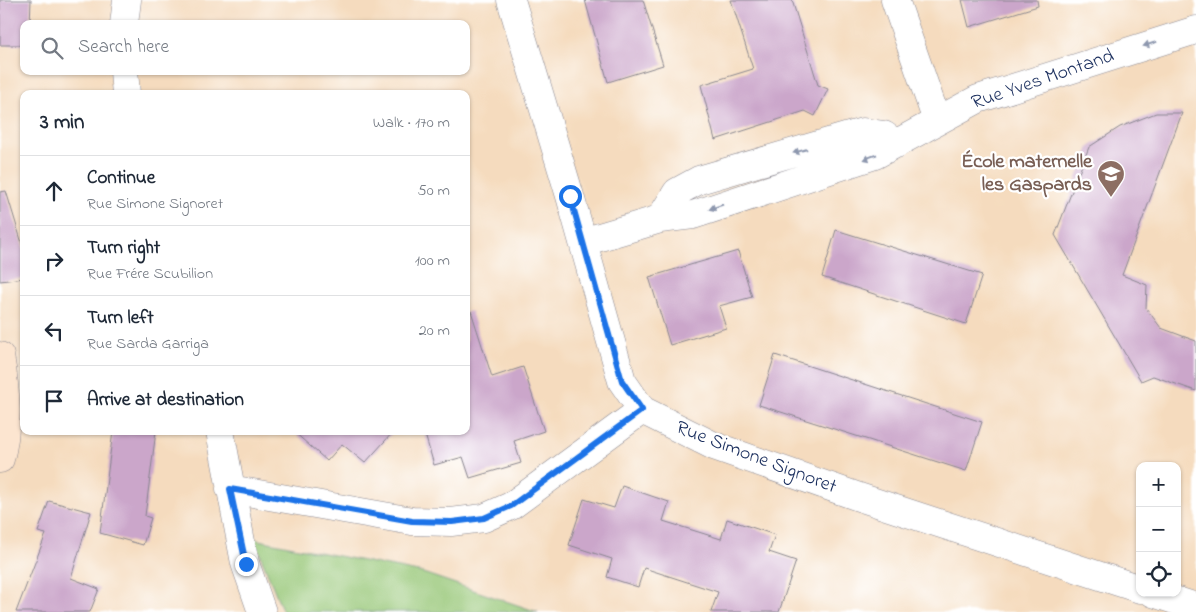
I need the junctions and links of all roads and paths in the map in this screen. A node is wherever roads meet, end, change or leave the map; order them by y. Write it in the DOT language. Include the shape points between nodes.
graph roads {
  1 [pos="127,0"];
  2 [pos="511,0"];
  3 [pos="895,0"];
  4 [pos="124,20"];
  5 [pos="1196,30"];
  6 [pos="124,75"];
  7 [pos="126,90"];
  8 [pos="937,121"];
  9 [pos="583,242"];
  10 [pos="0,356"];
  11 [pos="642,410"];
  12 [pos="221,435"];
  13 [pos="0,460"];
  14 [pos="230,489"];
  15 [pos="1136,588"];
  16 [pos="1165,597"];
  17 [pos="1196,607"];
  18 [pos="262,612"];
  1 -- 4 [label="street"];
  2 -- 9 [label="street, Rue Simone Signoret"];
  3 -- 8 [label="street"];
  5 -- 8 [label="street, Rue Yves Montand, one-way" via="978,98"];
  6 -- 7 [label="street"];
  8 -- 9 [label="street, Rue Yves Montand, one-way" via="875,155 693,215 660,219"];
  9 -- 11 [label="street, Rue Simone Signoret" via="622,381"];
  10 -- 13 [label="main road" via="6,388 5,441"];
  11 -- 14 [label="street" via="511,506 484,518 452,522 412,521"];
  11 -- 15 [label="street, Rue Simone Signoret" via="714,446"];
  12 -- 14 [label="street"];
  14 -- 18 [label="street" via="246,564"];
  16 -- 17 [label="street"];
}
